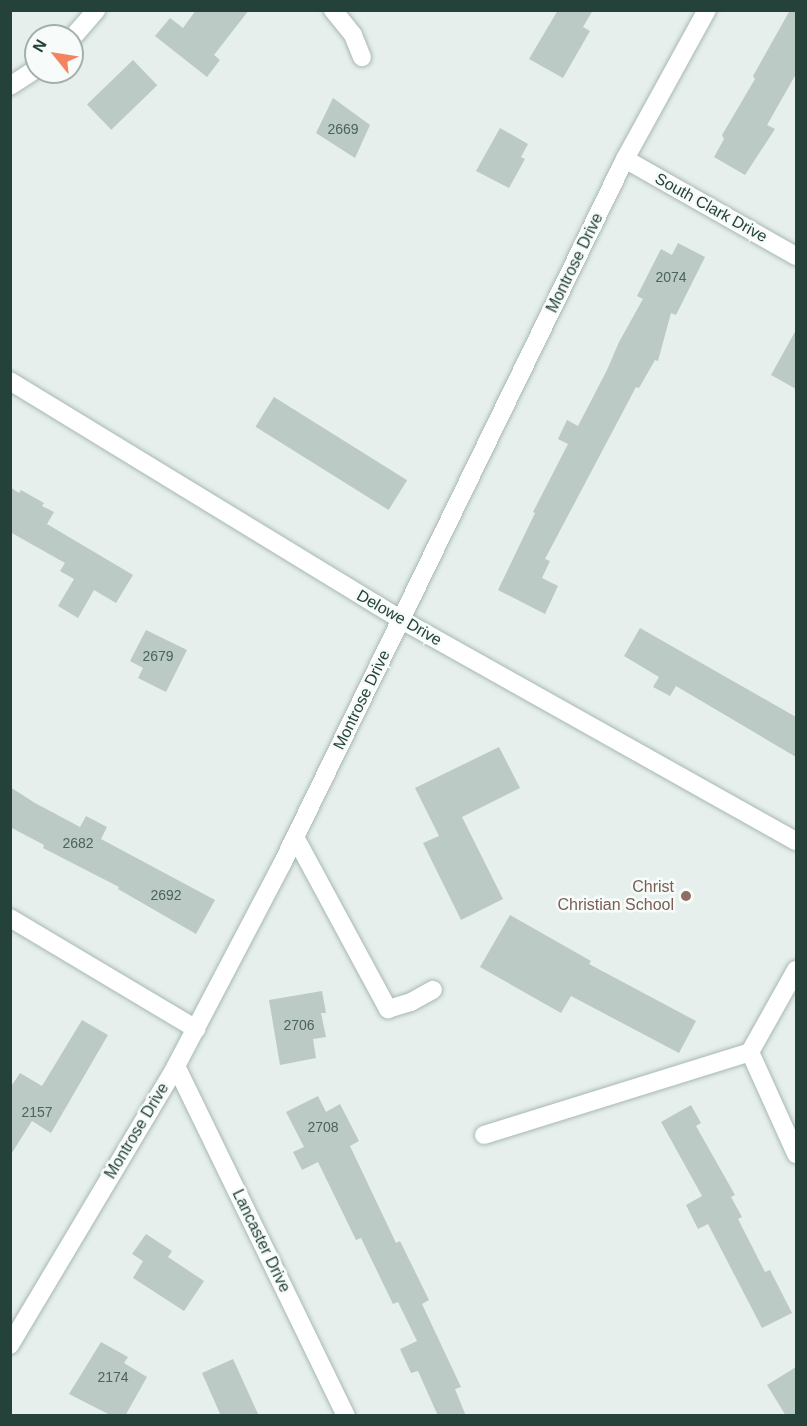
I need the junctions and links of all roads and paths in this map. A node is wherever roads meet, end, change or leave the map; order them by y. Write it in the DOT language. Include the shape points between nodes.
graph roads {
  1 [pos="96,10"];
  2 [pos="333,10"];
  3 [pos="707,10"];
  4 [pos="84,24"];
  5 [pos="362,57"];
  6 [pos="24,77"];
  7 [pos="10,86"];
  8 [pos="625,159"];
  9 [pos="796,256"];
  10 [pos="10,381"];
  11 [pos="400,620"];
  12 [pos="296,837"];
  13 [pos="796,841"];
  14 [pos="10,918"];
  15 [pos="796,970"];
  16 [pos="433,990"];
  17 [pos="196,1029"];
  18 [pos="750,1052"];
  19 [pos="176,1066"];
  20 [pos="484,1135"];
  21 [pos="796,1154"];
  22 [pos="10,1345"];
  23 [pos="346,1416"];
  1 -- 4 [label="street"];
  2 -- 5 [label="street" via="353,35"];
  3 -- 8 [label="street, Montrose Drive"];
  6 -- 7 [label="street"];
  8 -- 9 [label="street, South Clark Drive"];
  8 -- 11 [label="street, Montrose Drive"];
  10 -- 11 [label="street, Delowe Drive"];
  11 -- 12 [label="street, Montrose Drive"];
  11 -- 13 [label="street, Delowe Drive"];
  12 -- 16 [label="street" via="388,1009"];
  12 -- 17 [label="street, Montrose Drive"];
  14 -- 17 [label="street"];
  15 -- 18 [label="street"];
  17 -- 19 [label="street, Montrose Drive"];
  18 -- 20 [label="street"];
  18 -- 21 [label="street"];
  19 -- 22 [label="street, Montrose Drive"];
  19 -- 23 [label="street, Lancaster Drive"];
}
